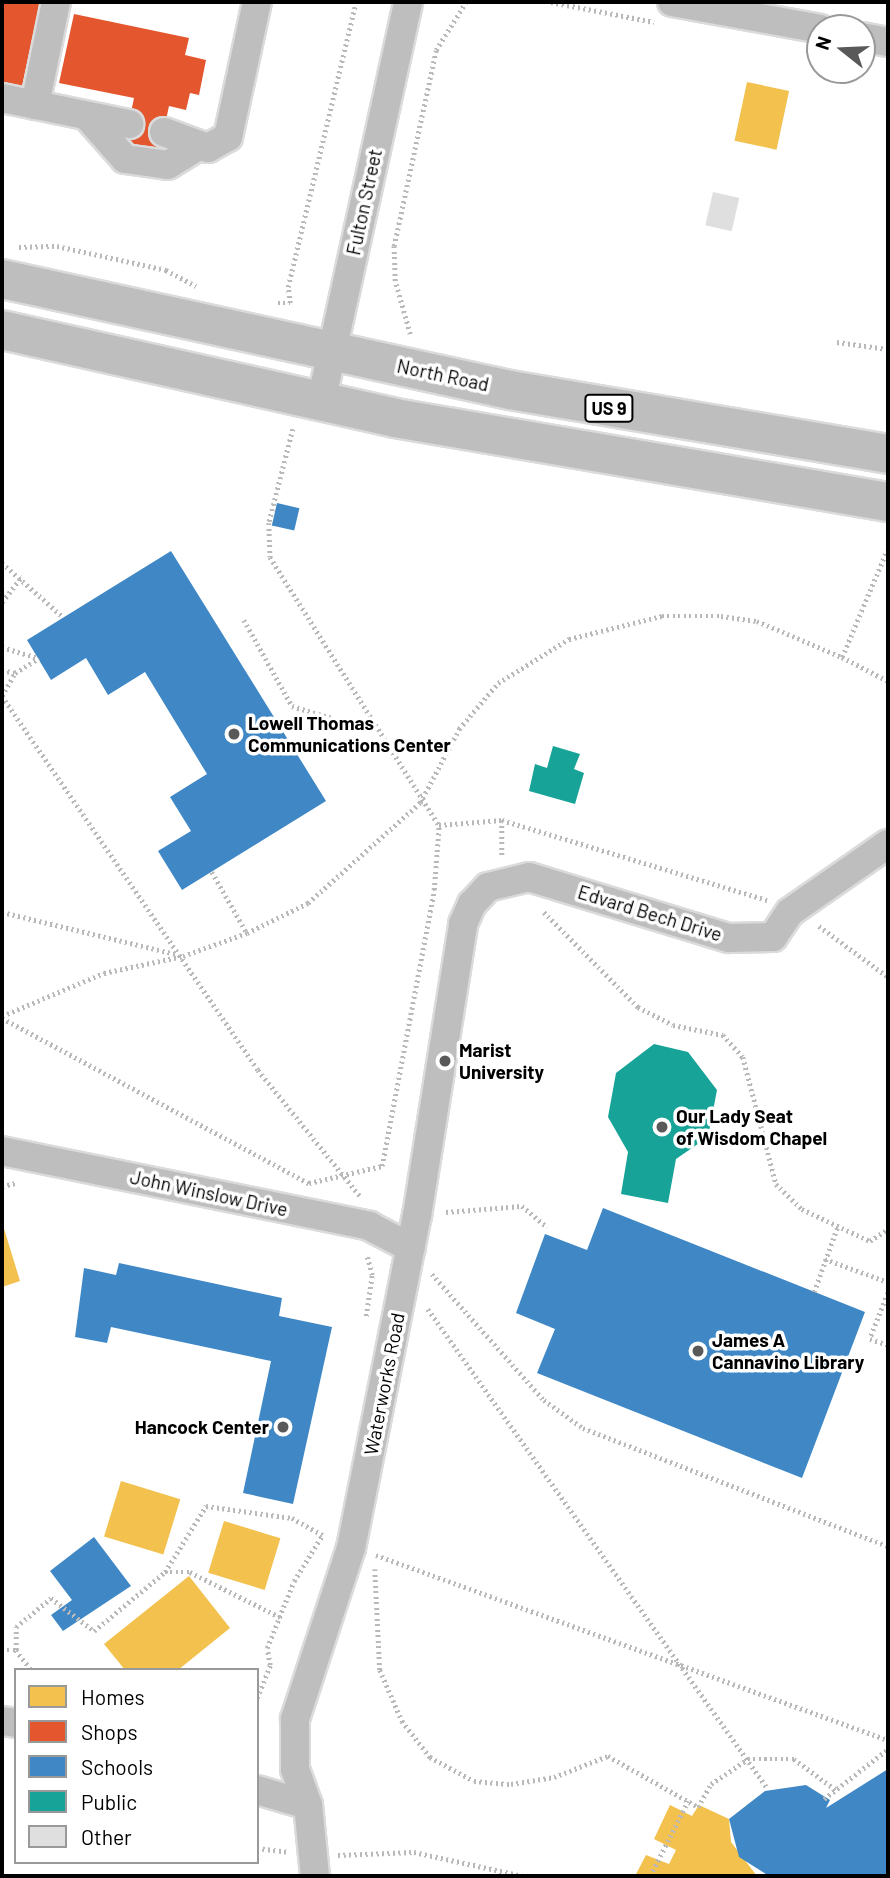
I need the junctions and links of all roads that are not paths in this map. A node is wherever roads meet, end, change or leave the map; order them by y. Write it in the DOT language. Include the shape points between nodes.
graph roads {
  1 [pos="56,2"];
  2 [pos="257,2"];
  3 [pos="408,2"];
  4 [pos="671,2"];
  5 [pos="739,8"];
  6 [pos="806,25"];
  7 [pos="2,98"];
  8 [pos="35,105"];
  9 [pos="87,116"];
  10 [pos="129,124"];
  11 [pos="164,132"];
  12 [pos="198,146"];
  13 [pos="4,263"];
  14 [pos="2,330"];
  15 [pos="332,352"];
  16 [pos="308,411"];
  17 [pos="888,454"];
  18 [pos="888,502"];
  19 [pos="888,844"];
  20 [pos="503,880"];
  21 [pos="2,1151"];
  22 [pos="411,1248"];
  23 [pos="259,1791"];
  24 [pos="308,1805"];
  25 [pos="315,1866"];
  1 -- 8 [label="street"];
  2 -- 12 [label="street" via="228,137 221,145"];
  3 -- 15 [label="street, Fulton Street"];
  4 -- 5 [label="street"];
  5 -- 6 [label="street"];
  7 -- 8 [label="street"];
  8 -- 9 [label="street"];
  9 -- 10 [label="street"];
  9 -- 12 [label="street" via="125,159 168,165"];
  11 -- 12 [label="street"];
  13 -- 15 [label="highway, North Road / US 9"];
  14 -- 16 [label="highway"];
  15 -- 16 [label="street, Fulton Street"];
  15 -- 17 [label="highway, North Road / US 9" via="575,402"];
  16 -- 18 [label="highway"];
  19 -- 20 [label="street, Edvard Bech Drive" via="790,912 773,937 729,938 529,877"];
  20 -- 22 [label="street, Waterworks Road" via="472,904 459,946"];
  21 -- 22 [label="street, John Winslow Drive" via="369,1226"];
  22 -- 24 [label="street, Waterworks Road" via="368,1549 295,1719 295,1769"];
  23 -- 24 [label="street"];
  24 -- 25 [label="street, Waterworks Road"];
}
